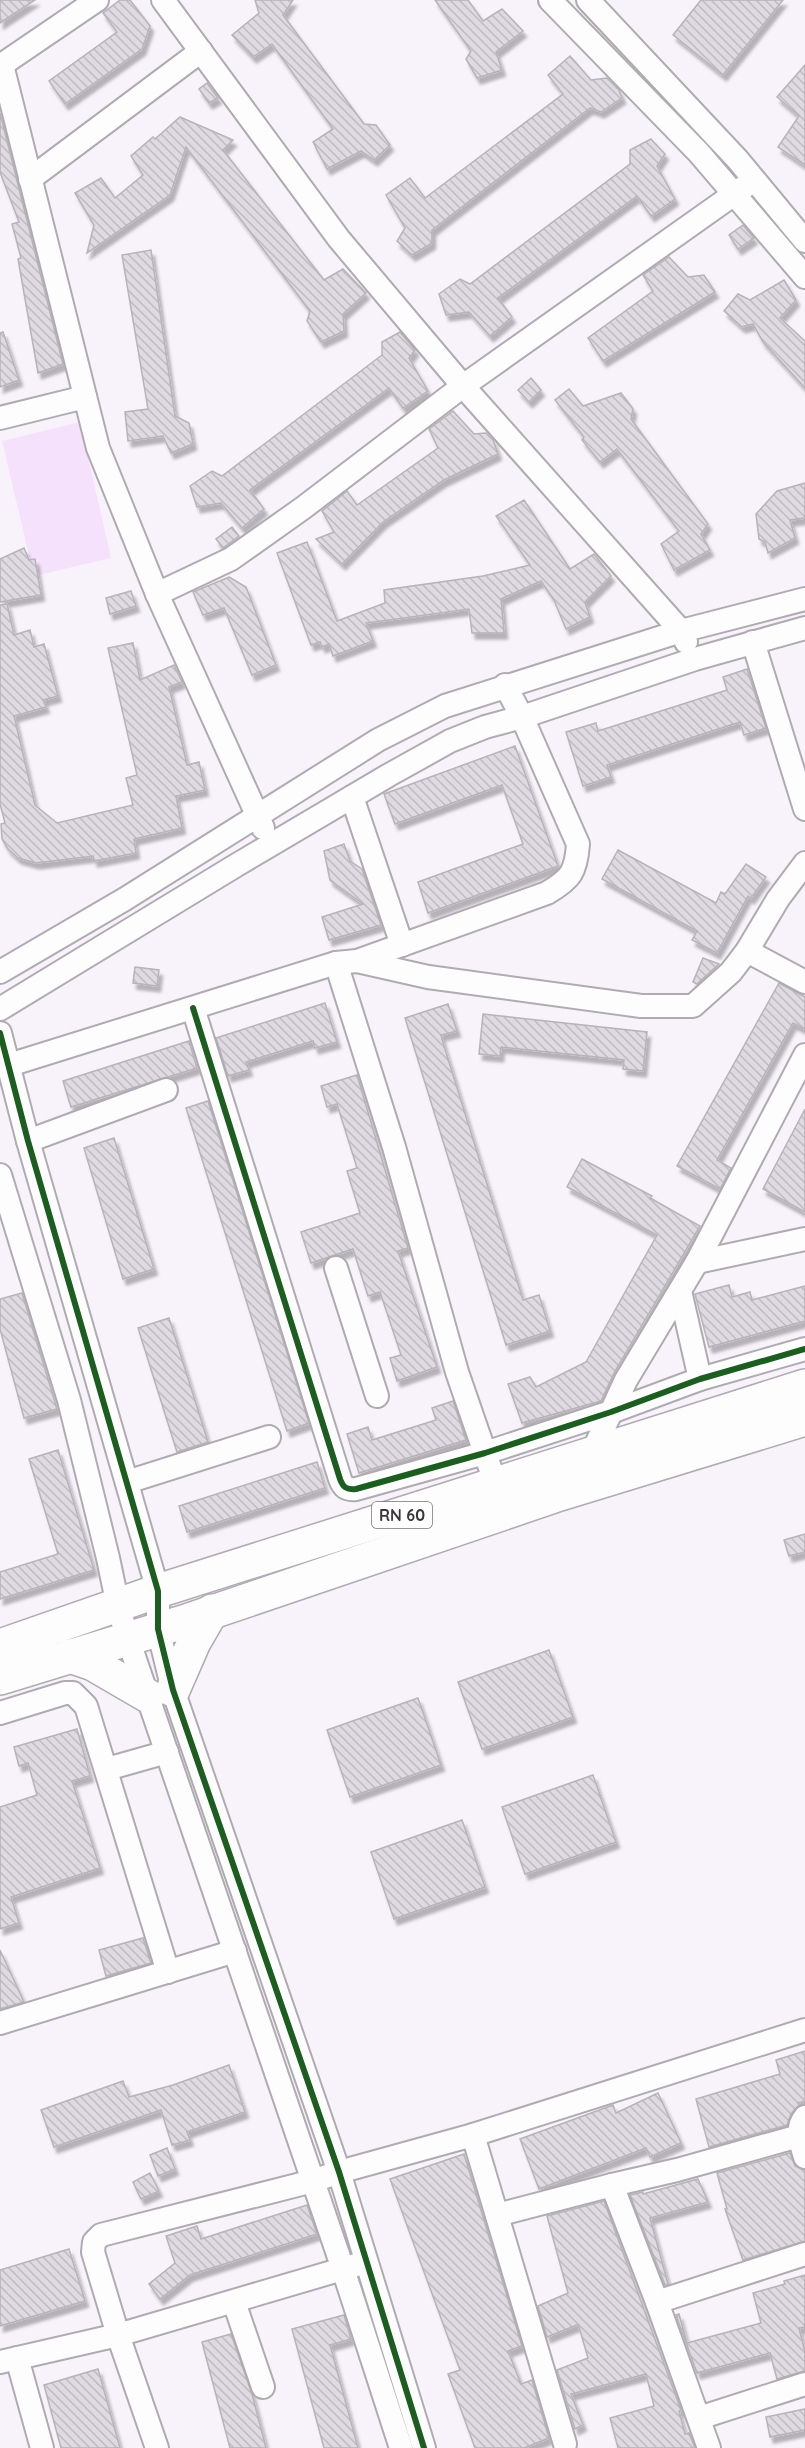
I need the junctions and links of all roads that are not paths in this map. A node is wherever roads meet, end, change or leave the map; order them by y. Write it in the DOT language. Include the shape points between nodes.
graph roads {
  1 [pos="97,0"];
  2 [pos="163,0"];
  3 [pos="550,0"];
  4 [pos="588,0"];
  5 [pos="201,51"];
  6 [pos="1,66"];
  7 [pos="30,179"];
  8 [pos="754,180"];
  9 [pos="733,193"];
  10 [pos="805,241"];
  11 [pos="805,277"];
  12 [pos="464,386"];
  13 [pos="85,397"];
  14 [pos="0,418"];
  15 [pos="157,594"];
  16 [pos="805,599"];
  17 [pos="805,628"];
  18 [pos="681,632"];
  19 [pos="753,642"];
  20 [pos="695,659"];
  21 [pos="505,685"];
  22 [pos="522,717"];
  23 [pos="352,797"];
  24 [pos="805,809"];
  25 [pos="258,816"];
  26 [pos="270,846"];
  27 [pos="805,863"];
  28 [pos="402,945"];
  29 [pos="747,951"];
  30 [pos="347,962"];
  31 [pos="0,972"];
  32 [pos="805,982"];
  33 [pos="193,1008"];
  34 [pos="0,1009"];
  35 [pos="0,1033"];
  36 [pos="805,1055"];
  37 [pos="9,1065"];
  38 [pos="166,1090"];
  39 [pos="28,1141"];
  40 [pos="0,1175"];
  41 [pos="805,1239"];
  42 [pos="697,1262"];
  43 [pos="336,1268"];
  44 [pos="680,1291"];
  45 [pos="805,1348"];
  46 [pos="700,1379"];
  47 [pos="805,1386"];
  48 [pos="377,1396"];
  49 [pos="611,1412"];
  50 [pos="805,1419"];
  51 [pos="269,1437"];
  52 [pos="485,1453"];
  53 [pos="592,1454"];
  54 [pos="127,1482"];
  55 [pos="496,1485"];
  56 [pos="158,1591"];
  57 [pos="117,1606"];
  58 [pos="212,1611"];
  59 [pos="158,1629"];
  60 [pos="128,1639"];
  61 [pos="0,1646"];
  62 [pos="70,1656"];
  63 [pos="0,1678"];
  64 [pos="160,1693"];
  65 [pos="0,1713"];
  66 [pos="167,1752"];
  67 [pos="107,1769"];
  68 [pos="235,1951"];
  69 [pos="168,1972"];
  70 [pos="0,2023"];
  71 [pos="805,2030"];
  72 [pos="473,2135"];
  73 [pos="803,2136"];
  74 [pos="339,2172"];
  75 [pos="313,2181"];
  76 [pos="612,2184"];
  77 [pos="497,2215"];
  78 [pos="805,2254"];
  79 [pos="366,2262"];
  80 [pos="343,2269"];
  81 [pos="234,2302"];
  82 [pos="657,2302"];
  83 [pos="118,2335"];
  84 [pos="8,2360"];
  85 [pos="805,2384"];
  86 [pos="263,2387"];
  87 [pos="699,2418"];
  88 [pos="560,2447"];
  89 [pos="42,2448"];
  90 [pos="157,2448"];
  91 [pos="401,2448"];
  92 [pos="424,2448"];
  93 [pos="708,2448"];
  1 -- 6 [label="street"];
  2 -- 5 [label="street"];
  3 -- 9 [label="street"];
  4 -- 8 [label="street"];
  5 -- 7 [label="street"];
  5 -- 12 [label="street" via="339,239"];
  6 -- 7 [label="street"];
  7 -- 13 [label="street"];
  8 -- 9 [label="street"];
  8 -- 10 [label="street"];
  9 -- 11 [label="street"];
  9 -- 12 [label="street"];
  12 -- 15 [label="street" via="231,559"];
  12 -- 18 [label="street"];
  13 -- 14 [label="street"];
  13 -- 15 [label="street" via="98,448"];
  15 -- 25 [label="street"];
  16 -- 18 [label="street"];
  17 -- 19 [label="street"];
  18 -- 20 [label="street"];
  18 -- 21 [label="street"];
  19 -- 20 [label="street"];
  19 -- 24 [label="street"];
  20 -- 22 [label="street"];
  21 -- 22 [label="street"];
  21 -- 25 [label="street" via="445,706 378,740"];
  22 -- 23 [label="street" via="450,741"];
  22 -- 28 [label="street" via="578,844 576,865 567,881 547,893"];
  23 -- 26 [label="street"];
  23 -- 28 [label="street"];
  25 -- 26 [label="street"];
  25 -- 31 [label="street"];
  26 -- 34 [label="street"];
  27 -- 29 [label="street"];
  28 -- 30 [label="street"];
  29 -- 30 [label="street" via="731,972 693,1006 675,1007 641,1006 428,977"];
  29 -- 32 [label="street"];
  30 -- 33 [label="street"];
  30 -- 52 [label="street" via="457,1372"];
  33 -- 37 [label="street"];
  33 -- 52 [label="street" via="342,1485 356,1489"];
  35 -- 37 [label="street"];
  36 -- 42 [label="street"];
  37 -- 39 [label="street"];
  38 -- 39 [label="street"];
  39 -- 54 [label="street"];
  40 -- 57 [label="street" via="69,1400"];
  41 -- 42 [label="street"];
  42 -- 44 [label="street"];
  43 -- 48 [label="street"];
  44 -- 46 [label="street"];
  44 -- 49 [label="street"];
  45 -- 46 [label="street"];
  46 -- 49 [label="street"];
  47 -- 53 [label="main road, RN 60"];
  49 -- 52 [label="street"];
  49 -- 53 [label="street"];
  50 -- 58 [label="main road, RN 60" via="560,1494"];
  51 -- 54 [label="street"];
  52 -- 55 [label="street"];
  53 -- 55 [label="main road, RN 60"];
  54 -- 56 [label="street"];
  55 -- 56 [label="main road, RN 60"];
  56 -- 57 [label="main road, RN 60"];
  56 -- 59 [label="street"];
  57 -- 60 [label="street"];
  57 -- 61 [label="main road, RN 60"];
  58 -- 59 [label="main road, RN 60"];
  58 -- 64 [label="main road"];
  59 -- 60 [label="main road, RN 60"];
  59 -- 64 [label="street"];
  60 -- 62 [label="main road, RN 60"];
  60 -- 64 [label="street"];
  62 -- 63 [label="main road, RN 60"];
  62 -- 64 [label="main road"];
  64 -- 66 [label="street"];
  64 -- 74 [label="street"];
  65 -- 67 [label="street" via="73,1694 86,1706"];
  66 -- 67 [label="street"];
  66 -- 68 [label="street"];
  67 -- 69 [label="street"];
  68 -- 69 [label="street"];
  68 -- 75 [label="street"];
  69 -- 70 [label="street"];
  71 -- 72 [label="street"];
  72 -- 74 [label="street"];
  72 -- 77 [label="street"];
  73 -- 76 [label="street"];
  74 -- 75 [label="street"];
  74 -- 79 [label="street"];
  75 -- 80 [label="street"];
  75 -- 83 [label="street" via="101,2235 94,2242 93,2252"];
  76 -- 77 [label="street"];
  76 -- 82 [label="street"];
  77 -- 88 [label="street"];
  78 -- 82 [label="street"];
  79 -- 80 [label="street"];
  79 -- 92 [label="street"];
  80 -- 81 [label="street"];
  80 -- 91 [label="street"];
  81 -- 83 [label="street"];
  81 -- 86 [label="street"];
  82 -- 87 [label="street"];
  83 -- 84 [label="street"];
  83 -- 90 [label="street"];
  84 -- 89 [label="street"];
  85 -- 87 [label="street"];
  87 -- 93 [label="street"];
}
